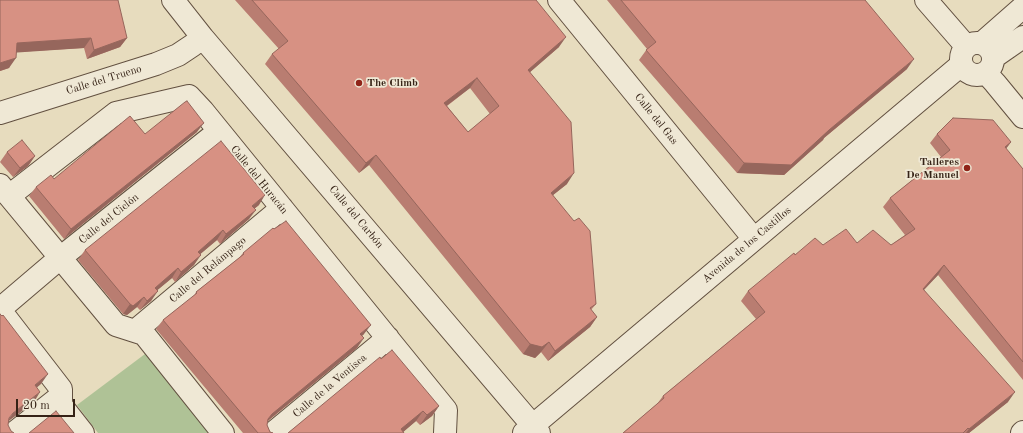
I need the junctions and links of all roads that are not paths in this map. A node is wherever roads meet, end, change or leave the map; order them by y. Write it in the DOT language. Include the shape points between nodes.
graph roads {
  1 [pos="173,0"];
  2 [pos="559,0"];
  3 [pos="926,0"];
  4 [pos="1023,7"];
  5 [pos="1023,37"];
  6 [pos="203,38"];
  7 [pos="978,57"];
  8 [pos="0,113"];
  9 [pos="1023,117"];
  10 [pos="219,131"];
  11 [pos="5,191"];
  12 [pos="282,208"];
  13 [pos="754,239"];
  14 [pos="60,258"];
  15 [pos="0,310"];
  16 [pos="135,331"];
  17 [pos="388,338"];
  18 [pos="61,396"];
  19 [pos="532,431"];
  20 [pos="14,433"];
  21 [pos="83,433"];
  22 [pos="223,433"];
  23 [pos="273,433"];
  24 [pos="445,433"];
  1 -- 6 [label="street, Calle del Carbón"];
  2 -- 13 [label="street, Calle del Gas"];
  3 -- 7 [label="street"];
  4 -- 7 [label="street, Avenida de los Castillos"];
  5 -- 7 [label="street, Avenida de los Castillos"];
  6 -- 8 [label="street, Calle del Trueno" via="178,55 156,64"];
  6 -- 19 [label="street, Calle del Carbón"];
  7 -- 9 [label="street"];
  7 -- 13 [label="street, Avenida de los Castillos"];
  10 -- 11 [label="street, Calle del Huracán" via="189,96 116,113"];
  10 -- 12 [label="street, Calle del Huracán"];
  10 -- 14 [label="street, Calle del Ciclón"];
  11 -- 14 [label="street"];
  12 -- 16 [label="street, Calle del Relámpago"];
  12 -- 17 [label="street, Calle del Huracán"];
  13 -- 19 [label="street, Avenida de los Castillos"];
  14 -- 15 [label="street, Calle del Ciclón"];
  14 -- 16 [label="street" via="116,325"];
  15 -- 18 [label="street" via="61,389"];
  16 -- 22 [label="street" via="144,334"];
  17 -- 23 [label="street, Calle de la Ventisca"];
  17 -- 24 [label="street, Calle del Huracán" via="446,410"];
  18 -- 20 [label="street"];
  18 -- 21 [label="street" via="60,405"];
}
